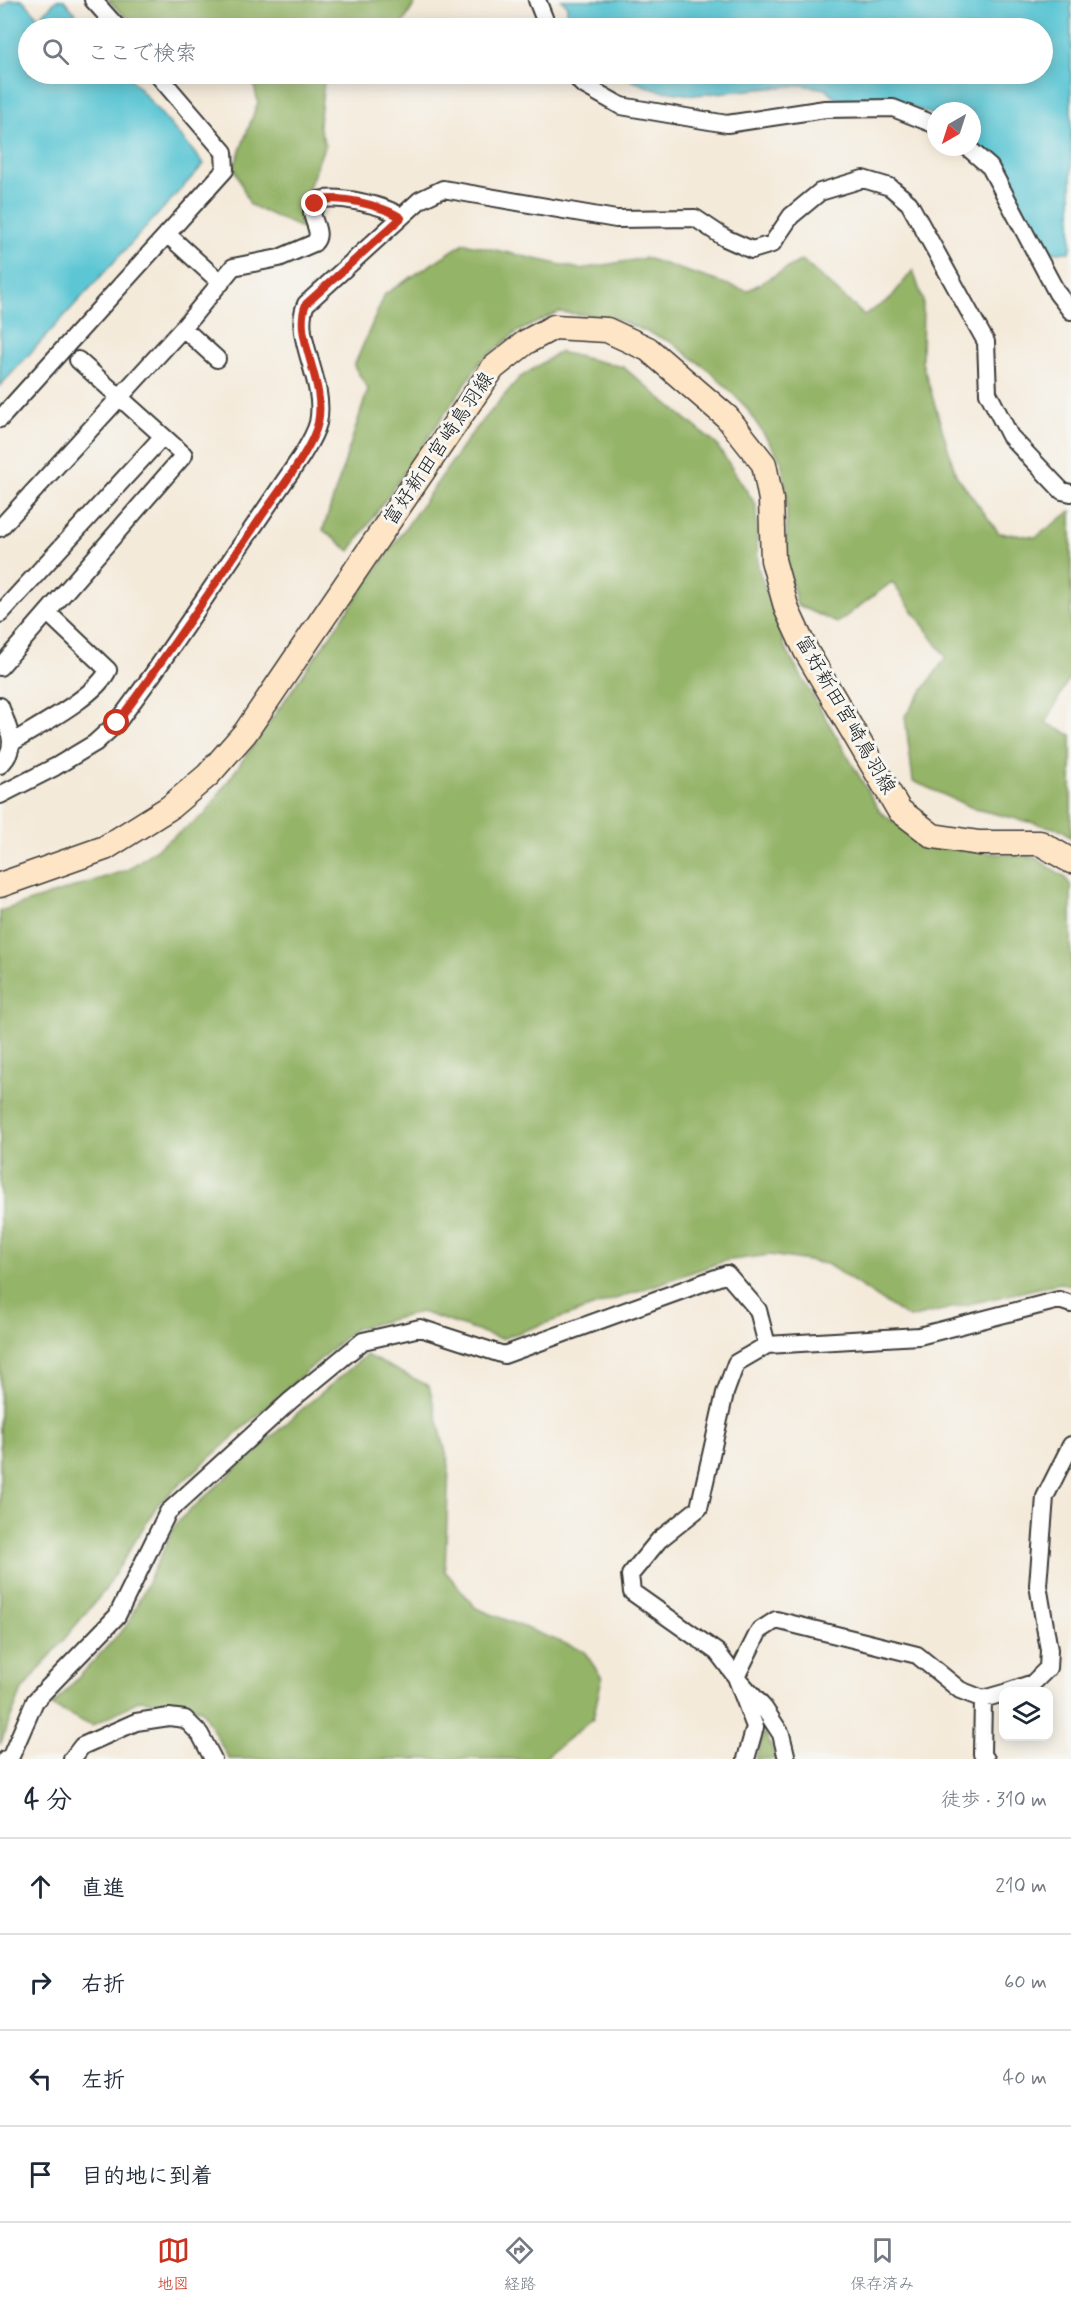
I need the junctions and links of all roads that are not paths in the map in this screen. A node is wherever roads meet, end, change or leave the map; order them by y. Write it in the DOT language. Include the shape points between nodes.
graph roads {
  1 [pos="93,0"];
  2 [pos="537,0"];
  3 [pos="109,18"];
  4 [pos="544,18"];
  5 [pos="166,84"];
  6 [pos="582,84"];
  7 [pos="927,121"];
  8 [pos="977,156"];
  9 [pos="401,218"];
  10 [pos="167,234"];
  11 [pos="221,283"];
  12 [pos="1071,311"];
  13 [pos="183,328"];
  14 [pos="217,358"];
  15 [pos="78,360"];
  16 [pos="119,397"];
  17 [pos="0,419"];
  18 [pos="163,436"];
  19 [pos="1071,494"];
  20 [pos="0,528"];
  21 [pos="48,613"];
  22 [pos="0,614"];
  23 [pos="0,666"];
  24 [pos="0,706"];
  25 [pos="13,742"];
  26 [pos="0,765"];
  27 [pos="0,795"];
  28 [pos="1071,861"];
  29 [pos="0,885"];
  30 [pos="1071,1304"];
  31 [pos="767,1345"];
  32 [pos="1071,1445"];
  33 [pos="736,1677"];
  34 [pos="1021,1687"];
  35 [pos="999,1694"];
  36 [pos="983,1699"];
  37 [pos="6,1759"];
  38 [pos="72,1759"];
  39 [pos="213,1759"];
  40 [pos="746,1759"];
  41 [pos="787,1759"];
  42 [pos="986,1759"];
  1 -- 3 [label="street"];
  2 -- 4 [label="street"];
  5 -- 10 [label="street" via="224,152 226,162 225,170"];
  6 -- 7 [label="street" via="621,106 727,124 825,109 893,108"];
  8 -- 12 [label="street" via="990,167 1057,293"];
  9 -- 11 [label="street" via="367,204 319,200 312,212 318,240 279,258 233,267"];
  9 -- 19 [label="street" via="420,200 442,189 616,219 695,218 752,250 772,244 791,216 820,192 863,178 890,187 909,203 986,342 988,393 1010,436 1062,491"];
  9 -- 27 [label="street" via="306,304 301,314 302,328 318,384 318,425 301,458 153,674 107,733 55,767"];
  10 -- 11 [label="street"];
  10 -- 17 [label="street"];
  11 -- 13 [label="street"];
  13 -- 14 [label="street"];
  13 -- 16 [label="street"];
  15 -- 16 [label="street"];
  16 -- 18 [label="street"];
  16 -- 20 [label="street"];
  18 -- 21 [label="street" via="184,455"];
  18 -- 22 [label="street"];
  21 -- 23 [label="street"];
  21 -- 25 [label="street" via="108,670 84,697"];
  24 -- 25 [label="street"];
  25 -- 26 [label="street"];
  28 -- 29 [label="main road, 富好新田宮崎鳥羽線" via="1040,843 979,843 933,836 899,810 806,651 787,610 773,560 771,500 764,464 728,417 648,350 607,330 554,327 526,342 493,368 245,732 208,775 168,808 105,848"];
  30 -- 31 [label="street" via="1059,1300 919,1336"];
  31 -- 33 [label="street" via="736,1363 725,1393 699,1508 659,1540 630,1575 632,1592 717,1652"];
  31 -- 37 [label="street" via="758,1310 727,1274 504,1355 420,1328 363,1341 290,1401 168,1512 117,1616 35,1701"];
  32 -- 34 [label="street" via="1045,1497 1038,1585 1049,1650 1048,1668 1033,1683"];
  33 -- 36 [label="street" via="759,1631 776,1620 916,1655 960,1690"];
  33 -- 40 [label="street" via="755,1727"];
  33 -- 41 [label="street" via="781,1734"];
  35 -- 36 [label="street"];
  36 -- 42 [label="street" via="982,1754"];
  38 -- 39 [label="street" via="82,1746 136,1722 169,1717 185,1719 200,1734"];
}
